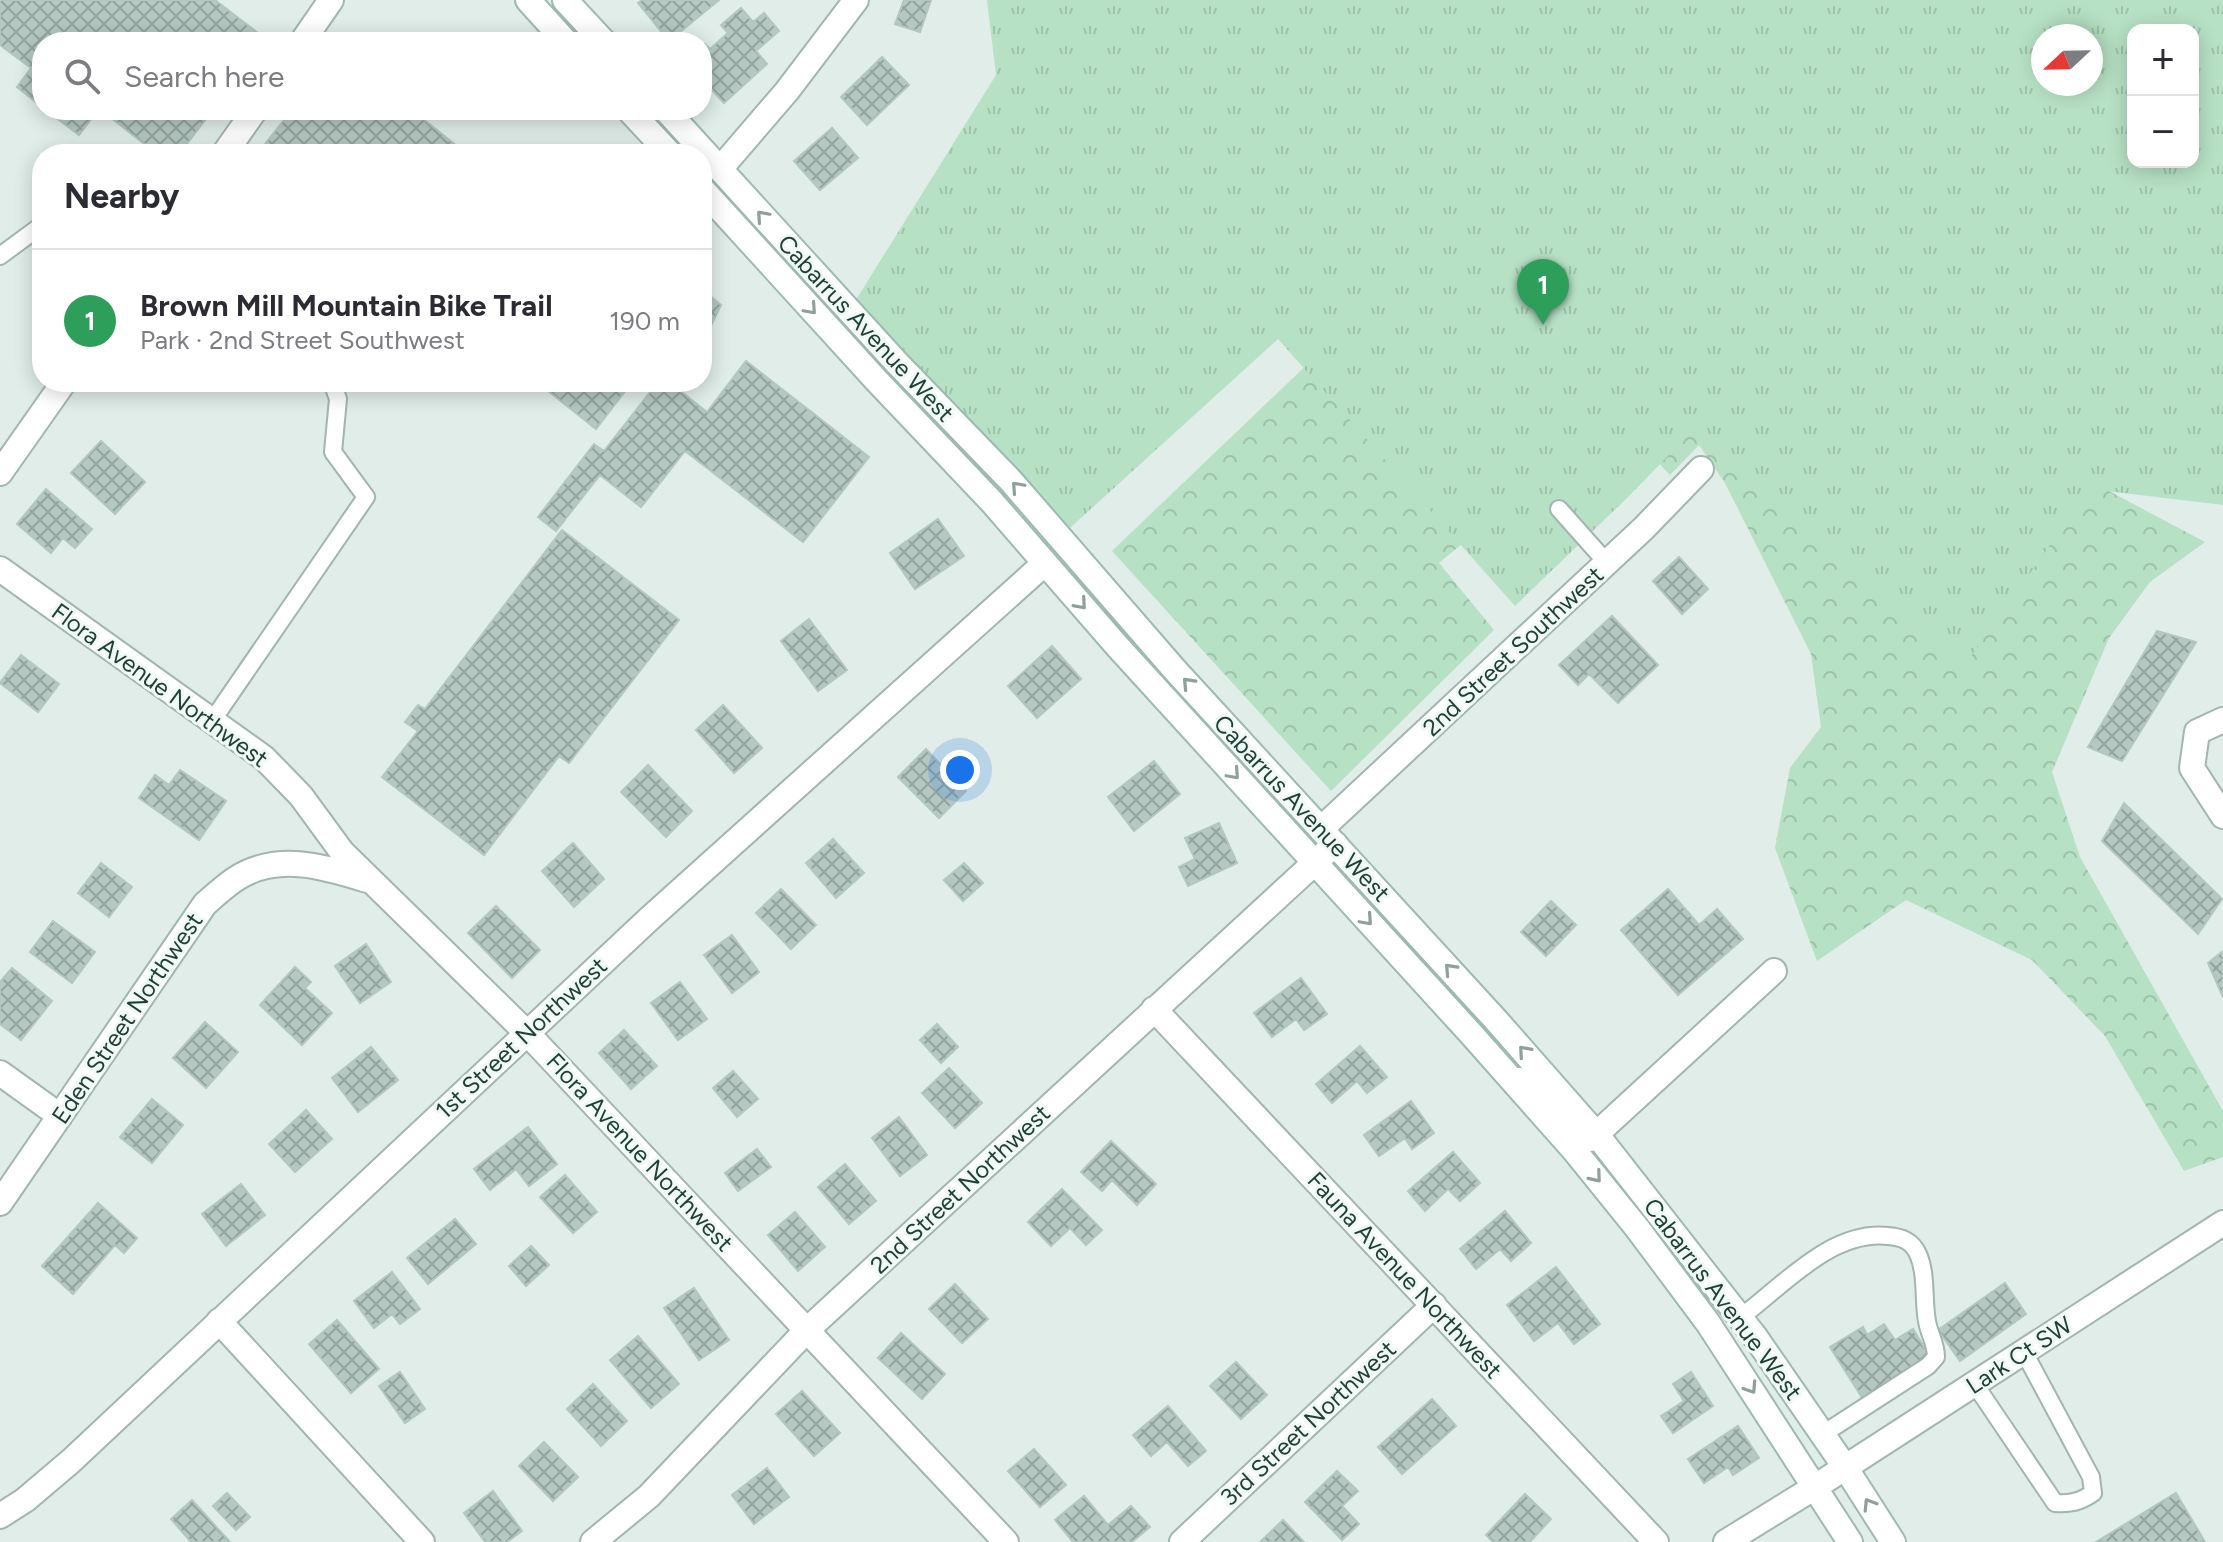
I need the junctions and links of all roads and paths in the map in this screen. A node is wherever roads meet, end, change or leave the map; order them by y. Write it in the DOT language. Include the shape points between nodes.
graph roads {
  1 [pos="331,0"];
  2 [pos="528,0"];
  3 [pos="565,0"];
  4 [pos="856,0"];
  5 [pos="309,32"];
  6 [pos="557,32"];
  7 [pos="595,32"];
  8 [pos="248,120"];
  9 [pos="638,120"];
  10 [pos="675,120"];
  11 [pos="231,144"];
  12 [pos="661,144"];
  13 [pos="697,144"];
  14 [pos="712,160"];
  15 [pos="720,169"];
  16 [pos="712,200"];
  17 [pos="32,232"];
  18 [pos="0,256"];
  19 [pos="57,392"];
  20 [pos="336,392"];
  21 [pos="1701,469"];
  22 [pos="0,473"];
  23 [pos="1559,509"];
  24 [pos="1045,563"];
  25 [pos="1607,563"];
  26 [pos="0,569"];
  27 [pos="2223,720"];
  28 [pos="212,721"];
  29 [pos="2223,816"];
  30 [pos="329,836"];
  31 [pos="1328,836"];
  32 [pos="1314,863"];
  33 [pos="323,866"];
  34 [pos="373,882"];
  35 [pos="1774,971"];
  36 [pos="1154,1009"];
  37 [pos="527,1033"];
  38 [pos="1501,1067"];
  39 [pos="0,1073"];
  40 [pos="60,1116"];
  41 [pos="1597,1135"];
  42 [pos="0,1203"];
  43 [pos="2223,1223"];
  44 [pos="1434,1305"];
  45 [pos="1741,1317"];
  46 [pos="219,1321"];
  47 [pos="807,1330"];
  48 [pos="2024,1352"];
  49 [pos="1974,1383"];
  50 [pos="1823,1434"];
  51 [pos="1845,1467"];
  52 [pos="1815,1487"];
  53 [pos="0,1516"];
  54 [pos="422,1542"];
  55 [pos="593,1542"];
  56 [pos="1006,1542"];
  57 [pos="1182,1542"];
  58 [pos="1656,1542"];
  59 [pos="1726,1542"];
  60 [pos="1850,1542"];
  61 [pos="1893,1542"];
  1 -- 5 [label="street"];
  2 -- 6 [label="street"];
  3 -- 7 [label="street"];
  4 -- 15 [label="street"];
  8 -- 11 [label="street"];
  9 -- 12 [label="street"];
  10 -- 13 [label="street, Cabarrus Avenue West"];
  14 -- 15 [label="street, Cabarrus Avenue West"];
  31 -- 15 [label="street, Cabarrus Avenue West, one-way" via="1011,481"];
  16 -- 24 [label="street, Cabarrus Avenue West, one-way"];
  17 -- 18 [label="lane"];
  19 -- 22 [label="street"];
  20 -- 28 [label="lane" via="333,452 366,497"];
  21 -- 25 [label="street, 2nd Street Southwest"];
  23 -- 25 [label="lane"];
  24 -- 32 [label="street, Cabarrus Avenue West, one-way"];
  24 -- 37 [label="street, 1st Street Northwest"];
  25 -- 31 [label="street, 2nd Street Southwest"];
  26 -- 28 [label="street, Flora Avenue Northwest"];
  27 -- 29 [label="street" via="2197,732 2192,768"];
  28 -- 30 [label="street, Flora Avenue Northwest" via="264,758 301,796"];
  30 -- 33 [label="street" via="329,859"];
  30 -- 34 [label="street, Flora Avenue Northwest"];
  31 -- 32 [label="street, 2nd Street Northwest"];
  41 -- 31 [label="street, Cabarrus Avenue West, one-way"];
  32 -- 36 [label="street, 2nd Street Northwest"];
  32 -- 38 [label="street, Cabarrus Avenue West, one-way"];
  33 -- 34 [label="street, Eden Street Northwest"];
  33 -- 40 [label="street, Eden Street Northwest" via="272,864 236,878 205,904"];
  34 -- 37 [label="street, Flora Avenue Northwest"];
  35 -- 41 [label="street"];
  36 -- 44 [label="street, Fauna Avenue Northwest"];
  36 -- 47 [label="street, 2nd Street Northwest"];
  37 -- 46 [label="street, 1st Street Northwest"];
  37 -- 47 [label="street, Flora Avenue Northwest"];
  38 -- 41 [label="street" via="1550,1103 1582,1138"];
  38 -- 52 [label="street, Cabarrus Avenue West, one-way" via="1670,1272"];
  39 -- 40 [label="street"];
  40 -- 42 [label="street, Eden Street Northwest"];
  41 -- 45 [label="street, Cabarrus Avenue West"];
  43 -- 48 [label="street, Lark Ct SW"];
  44 -- 57 [label="street, 3rd Street Northwest"];
  44 -- 58 [label="street, Fauna Avenue Northwest"];
  45 -- 50 [label="street, Cabarrus Avenue West"];
  45 -- 50 [label="lane" via="1847,1239 1871,1234 1910,1241 1919,1255 1936,1357"];
  46 -- 53 [label="street, 1st Street Northwest" via="71,1461"];
  46 -- 54 [label="street"];
  47 -- 55 [label="street, 2nd Street Northwest" via="649,1496"];
  47 -- 56 [label="street, Flora Avenue Northwest"];
  48 -- 49 [label="street, Lark Ct SW"];
  48 -- 49 [label="lane" via="2091,1477 2093,1493 2085,1499 2055,1503"];
  49 -- 51 [label="street, Lark Ct SW"];
  50 -- 51 [label="street, Cabarrus Avenue West"];
  51 -- 52 [label="street, Lark Ct SW"];
  61 -- 51 [label="street, Cabarrus Avenue West, one-way"];
  52 -- 59 [label="street"];
  52 -- 60 [label="street, Cabarrus Avenue West"];
}
